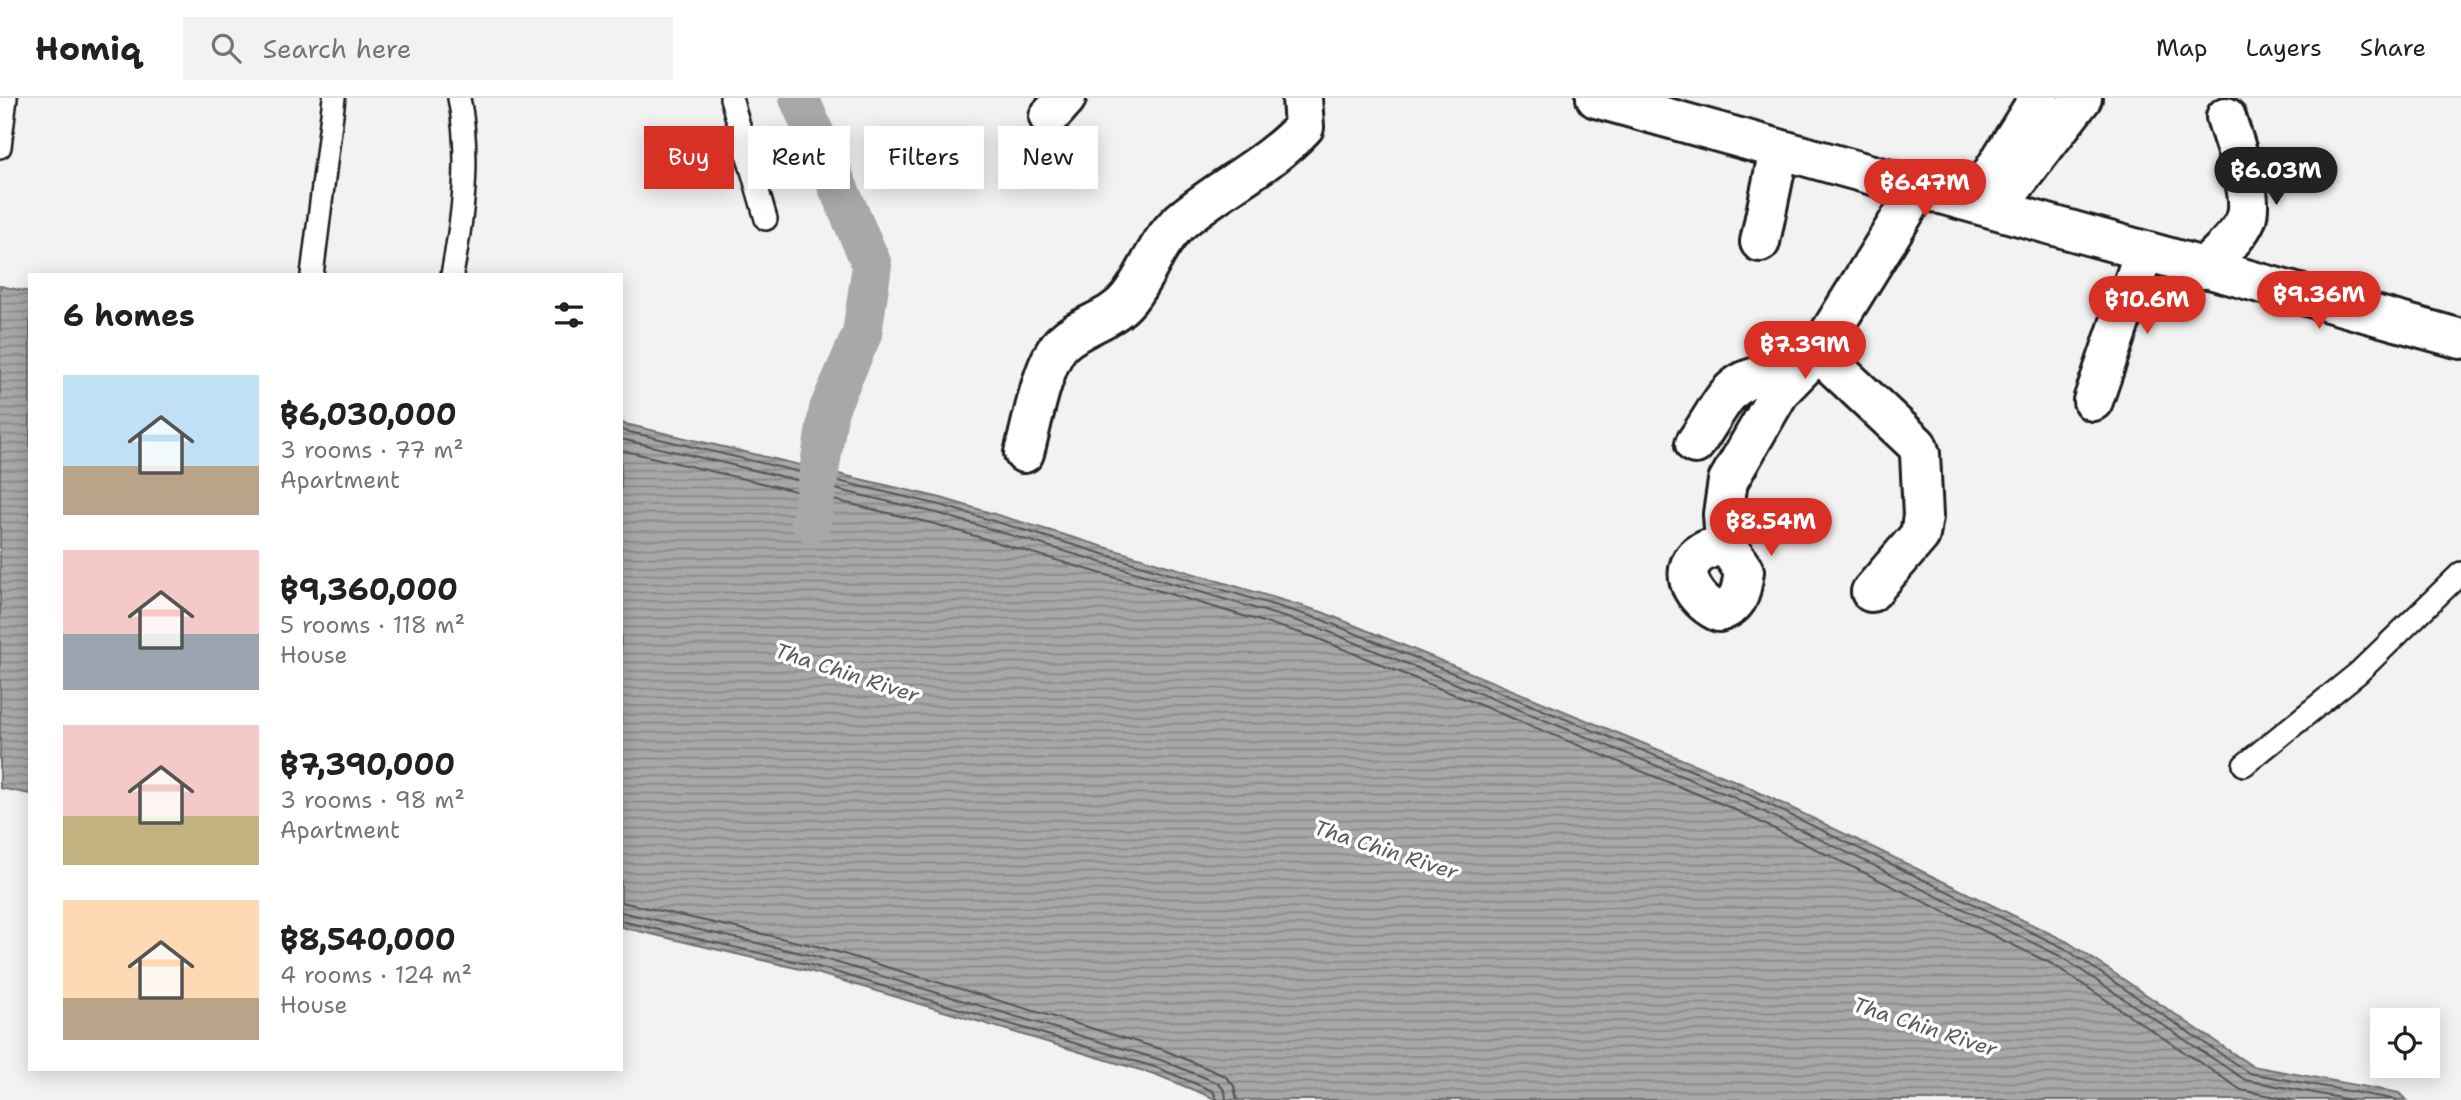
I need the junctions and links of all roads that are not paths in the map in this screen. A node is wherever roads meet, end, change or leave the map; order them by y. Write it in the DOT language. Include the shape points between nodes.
graph roads {
  1 [pos="6,98"];
  2 [pos="334,98"];
  3 [pos="459,98"];
  4 [pos="732,98"];
  5 [pos="1302,98"];
  6 [pos="1596,98"];
  7 [pos="2039,98"];
  8 [pos="2082,98"];
  9 [pos="2226,117"];
  10 [pos="0,147"];
  11 [pos="1779,150"];
  12 [pos="1920,187"];
  13 [pos="1985,206"];
  14 [pos="766,219"];
  15 [pos="1759,242"];
  16 [pos="2144,252"];
  17 [pos="2203,269"];
  18 [pos="312,273"];
  19 [pos="452,273"];
  20 [pos="2461,339"];
  21 [pos="1807,363"];
  22 [pos="2093,401"];
  23 [pos="1695,444"];
  24 [pos="1024,453"];
  25 [pos="1725,543"];
  26 [pos="2461,573"];
  27 [pos="1871,592"];
  28 [pos="2244,765"];
  1 -- 10 [label="lane"];
  2 -- 18 [label="lane"];
  3 -- 19 [label="lane" via="466,155"];
  4 -- 14 [label="lane"];
  5 -- 24 [label="street" via="1304,127 1289,144 1180,222 1111,317 1062,344 1049,367"];
  6 -- 11 [label="street"];
  7 -- 13 [label="street"];
  8 -- 13 [label="street"];
  9 -- 17 [label="street" via="2247,193 2246,218"];
  11 -- 12 [label="street"];
  11 -- 15 [label="street"];
  12 -- 13 [label="street"];
  12 -- 21 [label="street"];
  13 -- 16 [label="street"];
  16 -- 17 [label="street"];
  16 -- 22 [label="street"];
  17 -- 20 [label="street"];
  21 -- 23 [label="street" via="1737,383"];
  21 -- 25 [label="street" via="1780,391 1728,481"];
  21 -- 27 [label="street" via="1917,445 1920,454 1920,535"];
  26 -- 28 [label="lane" via="2358,673"];
}
